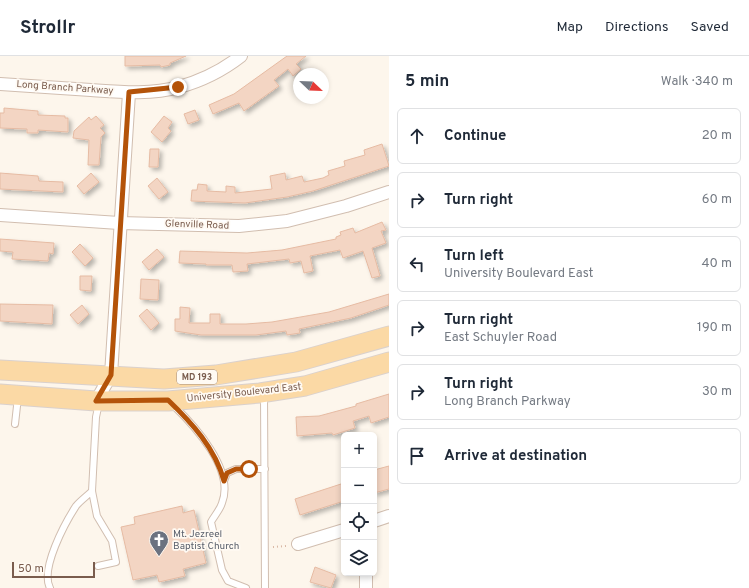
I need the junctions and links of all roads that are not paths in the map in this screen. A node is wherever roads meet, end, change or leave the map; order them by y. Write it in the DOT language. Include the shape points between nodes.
graph roads {
  1 [pos="241,56"];
  2 [pos="0,84"];
  3 [pos="129,92"];
  4 [pos="389,192"];
  5 [pos="0,215"];
  6 [pos="119,223"];
  7 [pos="389,336"];
  8 [pos="389,362"];
  9 [pos="0,370"];
  10 [pos="111,375"];
  11 [pos="264,392"];
  12 [pos="9,395"];
  13 [pos="168,400"];
  14 [pos="98,401"];
  15 [pos="15,424"];
  16 [pos="265,469"];
  17 [pos="224,481"];
  18 [pos="92,491"];
  19 [pos="389,516"];
  20 [pos="377,520"];
  21 [pos="341,531"];
  22 [pos="298,544"];
  23 [pos="98,566"];
  24 [pos="366,576"];
  25 [pos="50,588"];
  26 [pos="246,588"];
  27 [pos="265,588"];
  28 [pos="366,588"];
  1 -- 3 [label="street, Long Branch Parkway" via="206,77 178,87"];
  2 -- 3 [label="street, Long Branch Parkway"];
  3 -- 6 [label="street"];
  4 -- 6 [label="street, Glenville Road" via="287,221 239,226"];
  5 -- 6 [label="street, Glenville Road"];
  6 -- 10 [label="street"];
  7 -- 10 [label="main road, University Boulevard East / MD 193" via="296,362 216,375 164,379"];
  8 -- 11 [label="main road, University Boulevard East / MD 193" via="305,386"];
  9 -- 10 [label="main road, University Boulevard East / MD 193"];
  10 -- 14 [label="street"];
  11 -- 13 [label="main road, University Boulevard East / MD 193"];
  11 -- 16 [label="lane"];
  12 -- 14 [label="main road, University Boulevard East / MD 193"];
  12 -- 15 [label="lane"];
  13 -- 14 [label="main road, University Boulevard East / MD 193"];
  13 -- 17 [label="lane" via="194,426 220,466"];
  14 -- 18 [label="lane"];
  16 -- 17 [label="lane" via="236,469 227,473"];
  16 -- 27 [label="lane"];
  17 -- 26 [label="lane" via="222,504 211,522 222,570 228,581"];
  18 -- 23 [label="lane" via="97,516 112,542 116,562"];
  18 -- 25 [label="lane" via="77,505 60,535 49,572"];
  19 -- 20 [label="street"];
  21 -- 22 [label="street"];
  24 -- 28 [label="street"];
}
